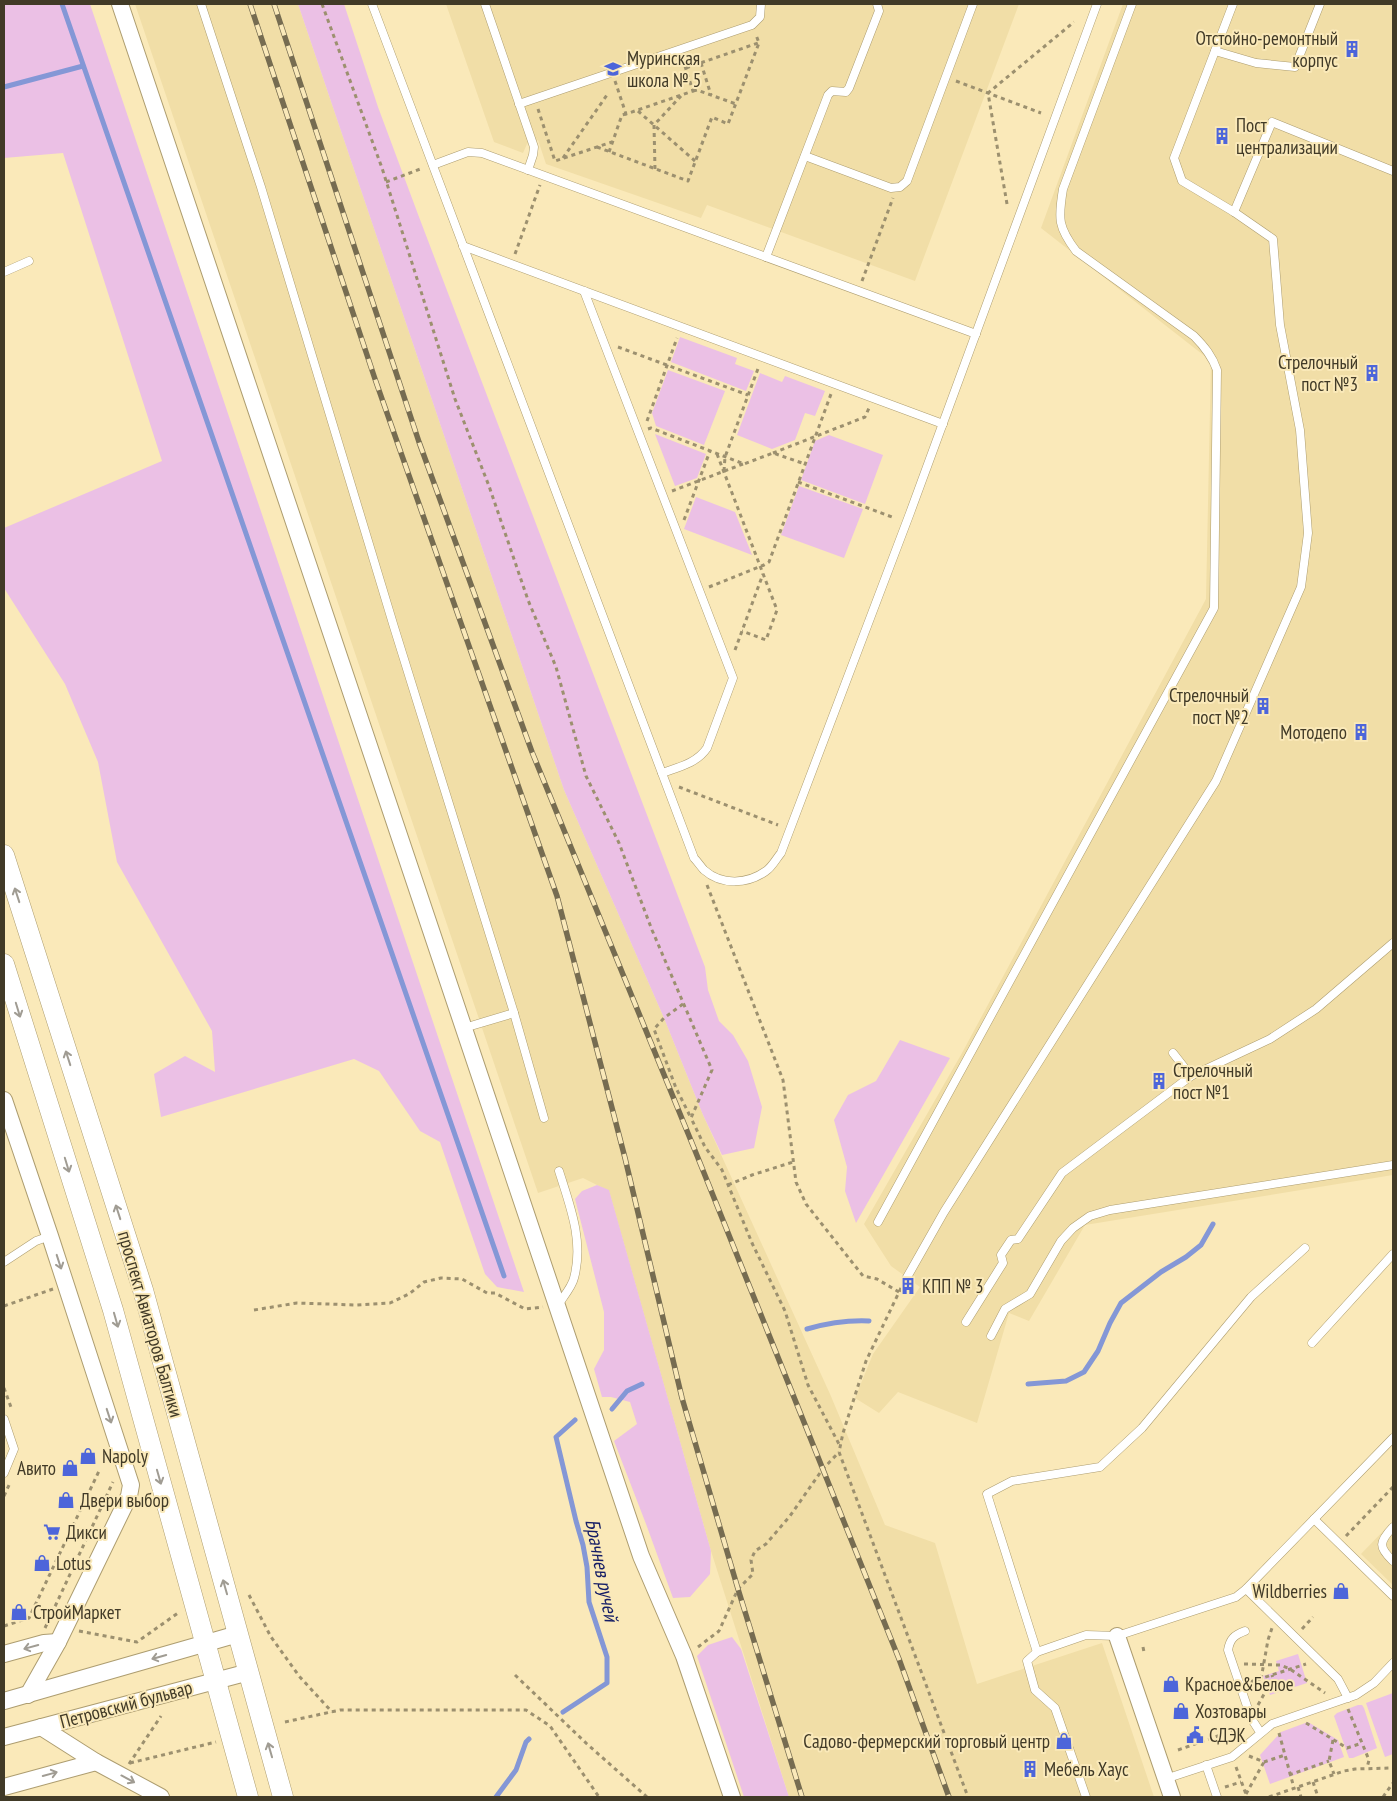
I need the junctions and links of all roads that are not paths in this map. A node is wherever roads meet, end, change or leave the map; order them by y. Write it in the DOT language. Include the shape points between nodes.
graph roads {
  1 [pos="120,4"];
  2 [pos="201,4"];
  3 [pos="372,4"];
  4 [pos="485,4"];
  5 [pos="761,4"];
  6 [pos="877,4"];
  7 [pos="973,4"];
  8 [pos="1097,4"];
  9 [pos="1132,4"];
  10 [pos="1234,4"];
  11 [pos="1320,4"];
  12 [pos="1216,51"];
  13 [pos="519,104"];
  14 [pos="804,156"];
  15 [pos="433,165"];
  16 [pos="528,170"];
  17 [pos="1393,171"];
  18 [pos="1234,212"];
  19 [pos="463,246"];
  20 [pos="766,257"];
  21 [pos="30,261"];
  22 [pos="4,272"];
  23 [pos="584,291"];
  24 [pos="976,334"];
  25 [pos="943,424"];
  26 [pos="662,773"];
  27 [pos="4,855"];
  28 [pos="1393,943"];
  29 [pos="4,964"];
  30 [pos="514,1014"];
  31 [pos="464,1028"];
  32 [pos="1173,1053"];
  33 [pos="1191,1076"];
  34 [pos="4,1100"];
  35 [pos="544,1118"];
  36 [pos="1393,1165"];
  37 [pos="559,1171"];
  38 [pos="878,1222"];
  39 [pos="50,1236"];
  40 [pos="1305,1248"];
  41 [pos="1393,1254"];
  42 [pos="4,1262"];
  43 [pos="906,1278"];
  44 [pos="550,1306"];
  45 [pos="966,1322"];
  46 [pos="991,1336"];
  47 [pos="1312,1343"];
  48 [pos="4,1419"];
  49 [pos="1393,1438"];
  50 [pos="4,1472"];
  51 [pos="1314,1519"];
  52 [pos="1393,1527"];
  53 [pos="1393,1562"];
  54 [pos="1246,1589"];
  55 [pos="1393,1596"];
  56 [pos="1245,1631"];
  57 [pos="238,1634"];
  58 [pos="1117,1636"];
  59 [pos="58,1642"];
  60 [pos="206,1644"];
  61 [pos="1037,1652"];
  62 [pos="4,1654"];
  63 [pos="1393,1663"];
  64 [pos="249,1672"];
  65 [pos="216,1680"];
  66 [pos="28,1695"];
  67 [pos="1346,1698"];
  68 [pos="4,1701"];
  69 [pos="41,1727"];
  70 [pos="1260,1732"];
  71 [pos="4,1737"];
  72 [pos="96,1762"];
  73 [pos="1206,1765"];
  74 [pos="1166,1780"];
  75 [pos="4,1786"];
  76 [pos="1216,1794"];
  77 [pos="161,1797"];
  78 [pos="248,1797"];
  79 [pos="283,1797"];
  80 [pos="732,1797"];
  81 [pos="1086,1797"];
  82 [pos="1172,1797"];
  1 -- 31 [label="street"];
  2 -- 30 [label="lane" via="261,187"];
  3 -- 15 [label="lane"];
  4 -- 13 [label="lane"];
  5 -- 13 [label="lane" via="760,17 752,25"];
  6 -- 14 [label="lane" via="879,11 849,88 846,92 832,91 828,95"];
  7 -- 14 [label="lane" via="907,181 900,187 891,188"];
  8 -- 24 [label="lane"];
  9 -- 38 [label="lane" via="1063,189 1059,212 1064,235 1076,251 1194,336 1205,347 1218,370 1214,608"];
  10 -- 12 [label="lane"];
  11 -- 12 [label="lane" via="1295,67 1256,64"];
  12 -- 18 [label="lane" via="1174,158 1182,181"];
  13 -- 16 [label="lane" via="534,147"];
  14 -- 20 [label="lane"];
  15 -- 16 [label="lane" via="468,152 482,153"];
  15 -- 19 [label="lane"];
  16 -- 20 [label="lane"];
  17 -- 18 [label="lane" via="1272,122"];
  18 -- 43 [label="lane" via="1273,240 1280,324 1300,430 1308,533 1301,587 1216,781 944,1212"];
  19 -- 23 [label="lane"];
  19 -- 26 [label="lane"];
  20 -- 24 [label="lane"];
  21 -- 22 [label="lane"];
  23 -- 25 [label="lane"];
  23 -- 26 [label="lane" via="733,678 702,755"];
  24 -- 25 [label="lane"];
  25 -- 26 [label="lane" via="781,853 767,870 751,880 736,882 720,879 705,871 694,858"];
  57 -- 27 [label="street, проспект Авиаторов Балтики, one-way" via="143,1290"];
  28 -- 33 [label="lane" via="1316,1009 1270,1038"];
  29 -- 60 [label="street, проспект Авиаторов Балтики, one-way" via="113,1310"];
  30 -- 31 [label="lane"];
  30 -- 35 [label="lane"];
  31 -- 44 [label="street"];
  32 -- 33 [label="lane"];
  33 -- 45 [label="lane" via="1062,1173 1018,1239 1011,1240 1001,1255 1003,1263"];
  34 -- 39 [label="street"];
  36 -- 46 [label="lane" via="1110,1210 1090,1216 1061,1241 1030,1294 1005,1309"];
  37 -- 44 [label="lane" via="575,1223 578,1248 574,1279"];
  39 -- 42 [label="lane" via="36,1241"];
  39 -- 59 [label="street, one-way" via="131,1485 129,1496"];
  40 -- 61 [label="lane" via="1251,1297 1142,1428 1100,1467 1012,1482 987,1494"];
  41 -- 47 [label="lane"];
  44 -- 80 [label="street" via="641,1556 684,1656"];
  48 -- 50 [label="lane" via="14,1449"];
  49 -- 51 [label="lane"];
  51 -- 54 [label="lane"];
  51 -- 55 [label="lane"];
  52 -- 53 [label="lane" via="1382,1543"];
  54 -- 58 [label="lane" via="1236,1598"];
  54 -- 67 [label="lane" via="1338,1679"];
  56 -- 70 [label="lane" via="1236,1634 1228,1650 1248,1710"];
  57 -- 60 [label="street, Петровский бульвар"];
  57 -- 64 [label="street, проспект Авиаторов Балтики"];
  58 -- 61 [label="lane" via="1086,1635"];
  58 -- 74 [label="street"];
  59 -- 62 [label="street, one-way"];
  59 -- 66 [label="street"];
  60 -- 65 [label="street, проспект Авиаторов Балтики"];
  60 -- 66 [label="street, Петровский бульвар, one-way"];
  61 -- 81 [label="lane" via="1027,1661 1035,1690 1055,1708"];
  63 -- 67 [label="lane" via="1365,1690"];
  64 -- 65 [label="street, Петровский бульвар"];
  79 -- 64 [label="street, проспект Авиаторов Балтики, one-way"];
  65 -- 69 [label="street, Петровский бульвар"];
  65 -- 78 [label="street, проспект Авиаторов Балтики"];
  66 -- 68 [label="street, Петровский бульвар"];
  67 -- 70 [label="lane"];
  69 -- 71 [label="street, Петровский бульвар"];
  69 -- 72 [label="street"];
  70 -- 73 [label="lane" via="1232,1757"];
  75 -- 72 [label="street, one-way"];
  72 -- 77 [label="street, one-way"];
  73 -- 74 [label="lane"];
  73 -- 76 [label="lane"];
  74 -- 82 [label="street"];
}
